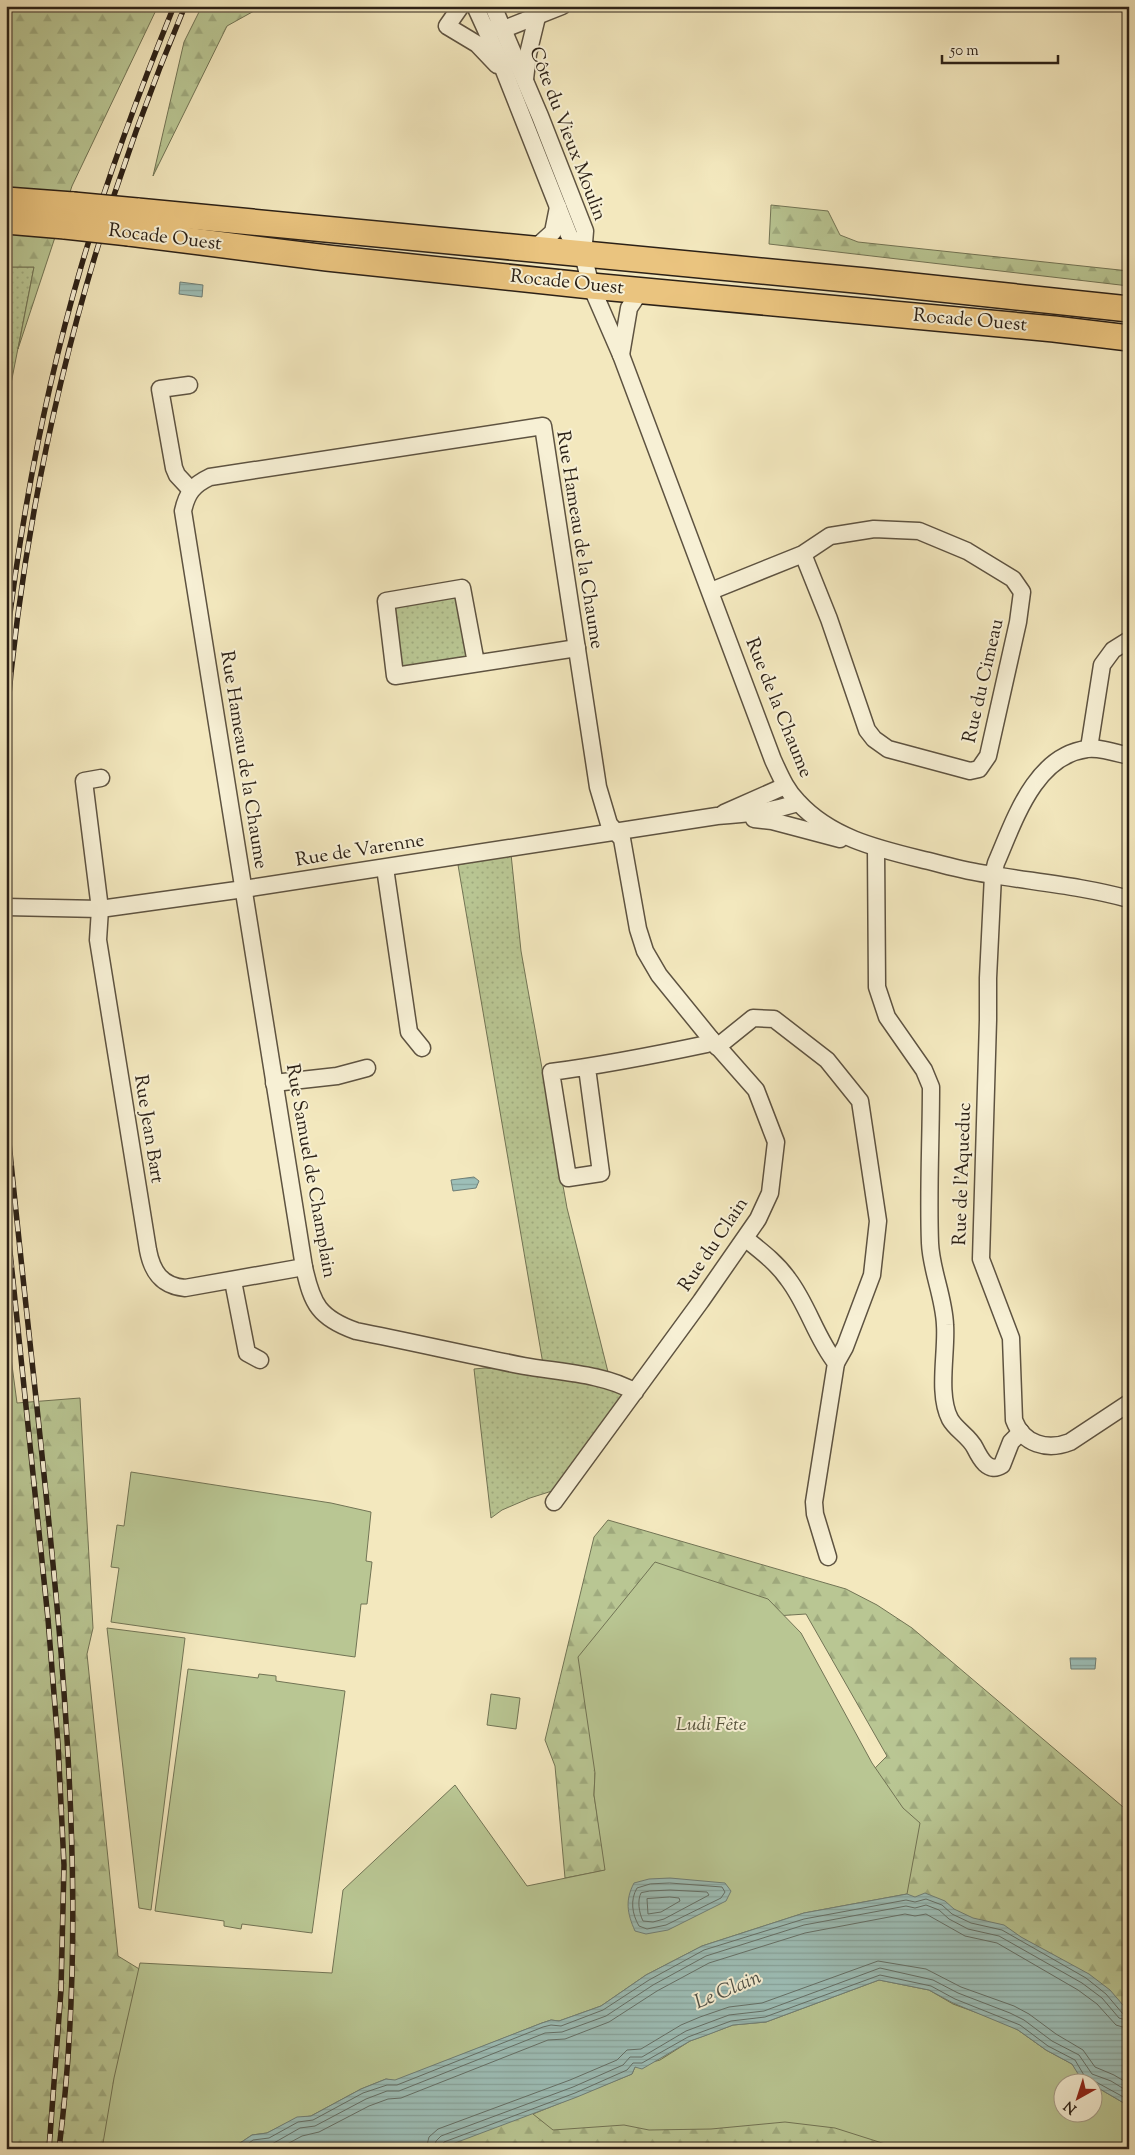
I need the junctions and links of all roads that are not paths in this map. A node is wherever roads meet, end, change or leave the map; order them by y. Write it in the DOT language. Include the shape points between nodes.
graph roads {
  1 [pos="461,6"];
  2 [pos="475,6"];
  3 [pos="493,6"];
  4 [pos="562,6"];
  5 [pos="537,17"];
  6 [pos="485,28"];
  7 [pos="504,29"];
  8 [pos="505,74"];
  9 [pos="525,80"];
  10 [pos="6,200"];
  11 [pos="558,207"];
  12 [pos="69,215"];
  13 [pos="6,221"];
  14 [pos="133,222"];
  15 [pos="532,250"];
  16 [pos="584,255"];
  17 [pos="591,286"];
  18 [pos="641,290"];
  19 [pos="1129,309"];
  20 [pos="1129,338"];
  21 [pos="621,355"];
  22 [pos="189,385"];
  23 [pos="190,489"];
  24 [pos="804,554"];
  25 [pos="711,592"];
  26 [pos="1129,640"];
  27 [pos="577,648"];
  28 [pos="476,664"];
  29 [pos="1088,748"];
  30 [pos="1129,756"];
  31 [pos="101,778"];
  32 [pos="785,786"];
  33 [pos="798,803"];
  34 [pos="717,816"];
  35 [pos="616,833"];
  36 [pos="868,846"];
  37 [pos="385,868"];
  38 [pos="993,875"];
  39 [pos="244,890"];
  40 [pos="1129,899"];
  41 [pos="6,907"];
  42 [pos="100,908"];
  43 [pos="714,1043"];
  44 [pos="422,1048"];
  45 [pos="367,1068"];
  46 [pos="587,1068"];
  47 [pos="274,1083"];
  48 [pos="746,1239"];
  49 [pos="304,1267"];
  50 [pos="234,1281"];
  51 [pos="260,1360"];
  52 [pos="836,1364"];
  53 [pos="635,1392"];
  54 [pos="1129,1403"];
  55 [pos="1021,1432"];
  56 [pos="554,1502"];
  57 [pos="828,1557"];
  1 -- 8 [label="street" via="447,26 477,44"];
  2 -- 6 [label="street, Côte du Vieux Moulin"];
  3 -- 7 [label="street, Côte du Vieux Moulin"];
  4 -- 5 [label="street"];
  5 -- 7 [label="street"];
  5 -- 9 [label="street"];
  6 -- 7 [label="street"];
  6 -- 8 [label="street, Côte du Vieux Moulin"];
  7 -- 9 [label="street, Côte du Vieux Moulin"];
  8 -- 11 [label="street, Côte du Vieux Moulin"];
  9 -- 16 [label="street, Côte du Vieux Moulin" via="585,231"];
  10 -- 12 [label="main road, Rocade Ouest"];
  11 -- 15 [label="street, Côte du Vieux Moulin" via="553,232"];
  11 -- 16 [label="street, Côte du Vieux Moulin" via="569,235"];
  12 -- 13 [label="main road, Rocade Ouest"];
  12 -- 14 [label="main road, Rocade Ouest, bridge"];
  14 -- 15 [label="main road, Rocade Ouest"];
  14 -- 17 [label="main road, Rocade Ouest" via="326,258"];
  15 -- 16 [label="main road, Rocade Ouest"];
  16 -- 17 [label="street, Rue de la Chaume"];
  16 -- 19 [label="main road, Rocade Ouest"];
  17 -- 18 [label="main road, Rocade Ouest"];
  17 -- 21 [label="street, Rue de la Chaume"];
  18 -- 20 [label="main road, Rocade Ouest" via="1054,328"];
  18 -- 21 [label="street" via="629,308"];
  21 -- 25 [label="street, Rue de la Chaume"];
  22 -- 23 [label="street" via="160,389 174,468"];
  23 -- 27 [label="street, Rue Hameau de la Chaume" via="210,477 543,426"];
  23 -- 39 [label="street, Rue Hameau de la Chaume" via="184,511"];
  24 -- 24 [label="street, Rue du Cimeau" via="867,730 888,750 970,771 979,769 988,756 1018,622 1022,592 1013,579 967,551 919,531 874,528 843,532 830,536"];
  24 -- 25 [label="street, Rue du Cimeau"];
  25 -- 32 [label="street, Rue de la Chaume"];
  26 -- 29 [label="street" via="1113,650 1102,665"];
  27 -- 28 [label="street"];
  27 -- 35 [label="street, Rue Hameau de la Chaume" via="598,787 609,824"];
  28 -- 28 [label="street" via="395,676 386,601 462,588"];
  29 -- 30 [label="street"];
  29 -- 38 [label="street, Rue de l'Aqueduc" via="1060,760 1038,780 1019,812"];
  31 -- 42 [label="street, Rue Jean Bart" via="84,781"];
  32 -- 33 [label="street, Rue de la Chaume"];
  32 -- 34 [label="street, Rue de Varenne"];
  33 -- 34 [label="street, Rue de Varenne" via="751,814"];
  33 -- 36 [label="street, Rue de la Chaume" via="833,830"];
  34 -- 35 [label="street, Rue de Varenne"];
  34 -- 36 [label="street, Rue de Varenne" via="772,821"];
  35 -- 37 [label="street, Rue de Varenne"];
  35 -- 43 [label="street, Rue du Clain" via="622,839 645,951 659,975"];
  36 -- 38 [label="street, Rue de la Chaume"];
  36 -- 55 [label="street" via="876,987 887,1018 924,1070 930,1087 930,1245 945,1314 946,1410 983,1463 990,1467 1002,1465 1011,1442"];
  37 -- 39 [label="street, Rue de Varenne"];
  37 -- 44 [label="street" via="409,1032"];
  38 -- 40 [label="street, Rue de la Chaume"];
  38 -- 55 [label="street, Rue de l'Aqueduc" via="981,1259 1011,1338 1014,1420"];
  39 -- 42 [label="street, Rue de Varenne"];
  39 -- 47 [label="street, Rue Samuel de Champlain"];
  41 -- 42 [label="street, Rue de Varenne"];
  42 -- 50 [label="street, Rue Jean Bart" via="98,940 153,1269 162,1280 177,1287"];
  43 -- 46 [label="street"];
  43 -- 48 [label="street, Rue du Clain" via="756,1090 776,1142 770,1193"];
  43 -- 52 [label="street" via="753,1018 774,1019 827,1060 860,1101 878,1221 872,1275"];
  45 -- 47 [label="street" via="337,1076"];
  46 -- 46 [label="street" via="551,1072 568,1178 601,1173"];
  47 -- 49 [label="street, Rue Samuel de Champlain"];
  48 -- 52 [label="street" via="776,1264 789,1280 824,1348"];
  48 -- 53 [label="street, Rue du Clain"];
  49 -- 50 [label="street, Rue Jean Bart"];
  49 -- 53 [label="street, Rue Samuel de Champlain" via="318,1308 342,1326 523,1366 601,1379"];
  50 -- 51 [label="street" via="248,1353"];
  52 -- 57 [label="street" via="814,1502"];
  53 -- 56 [label="street, Rue du Clain"];
  54 -- 55 [label="street" via="1061,1446 1038,1445"];
}
